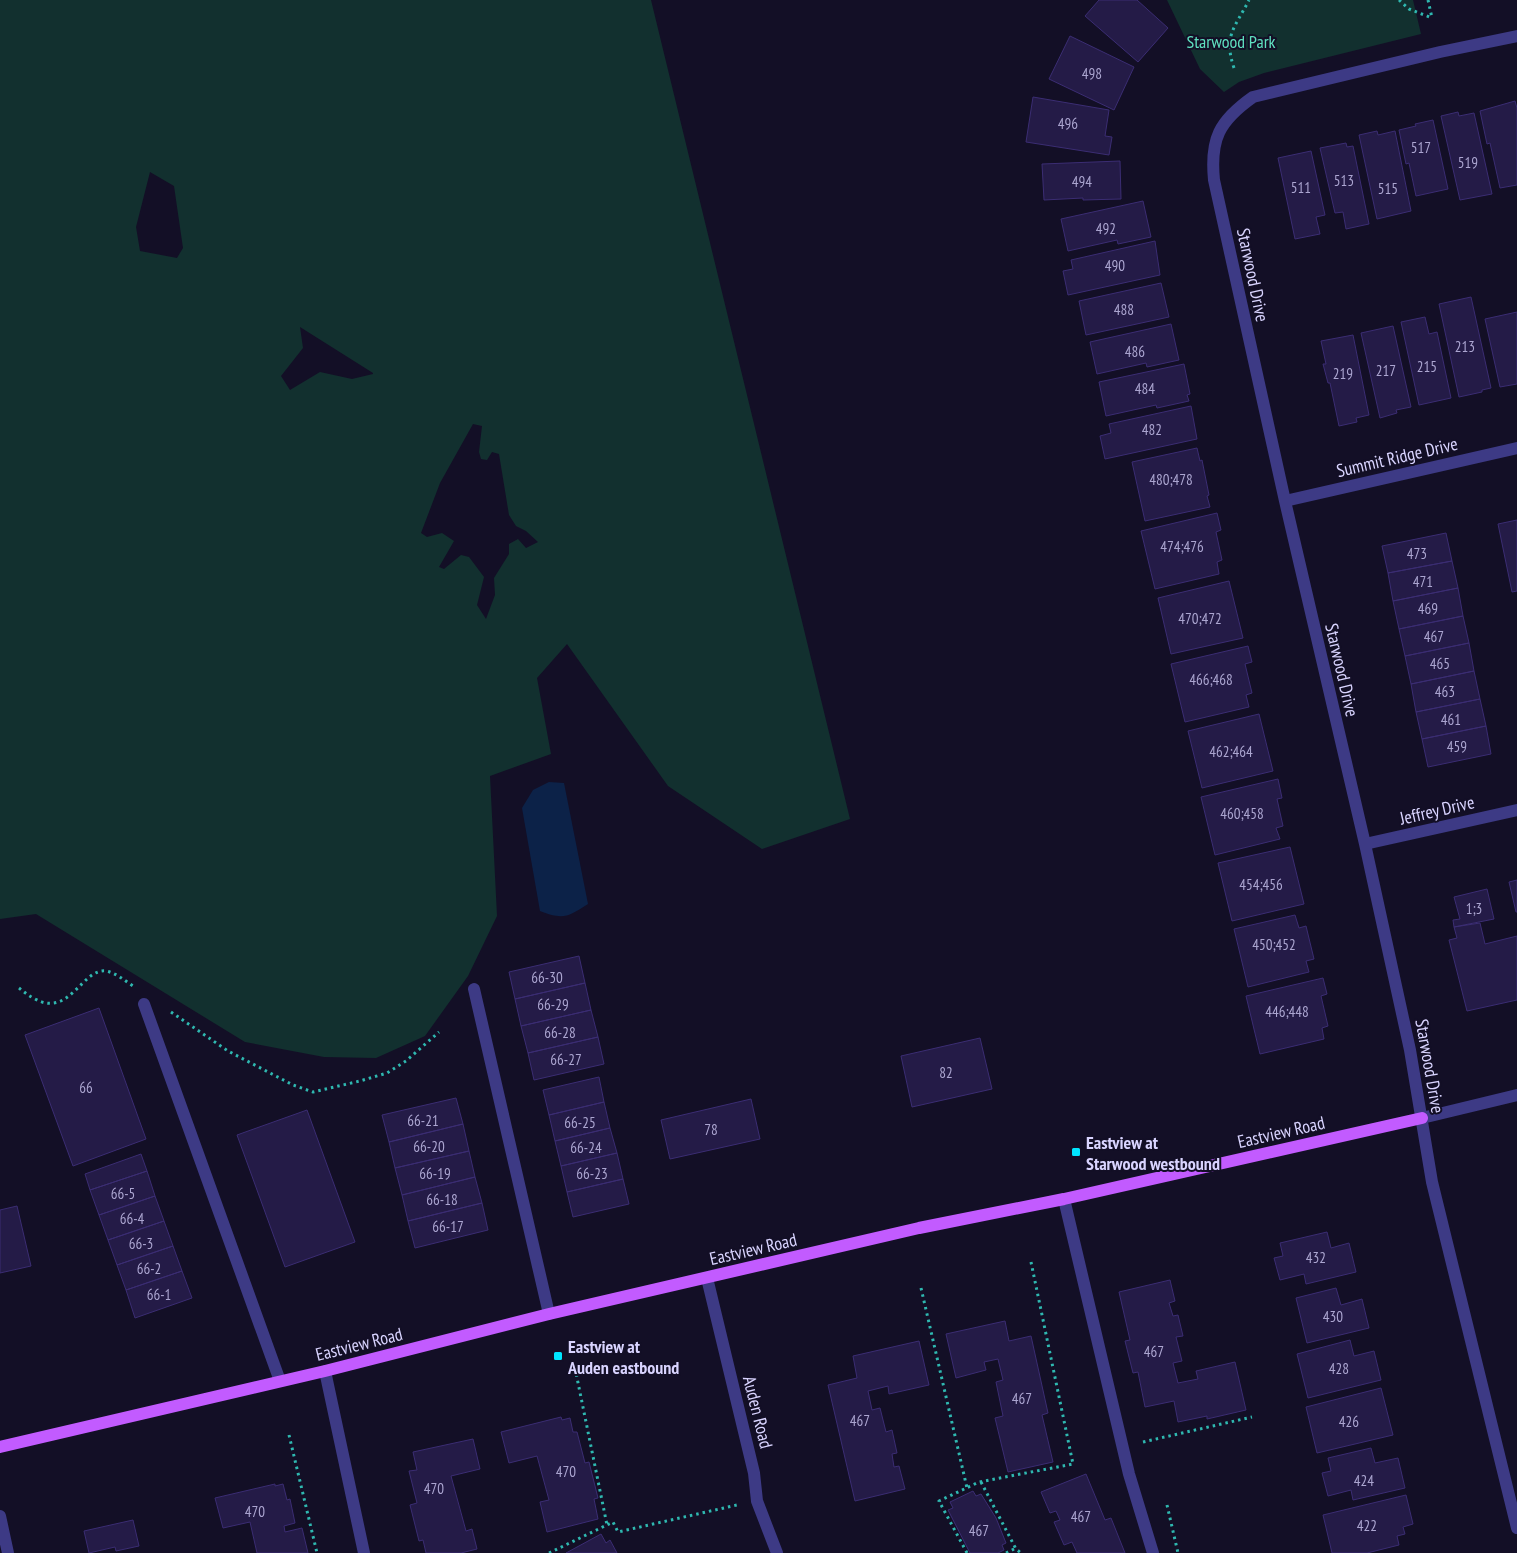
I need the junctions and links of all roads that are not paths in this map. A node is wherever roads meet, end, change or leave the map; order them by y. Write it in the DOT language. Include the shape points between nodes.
graph roads {
  1 [pos="1517,36"];
  2 [pos="1517,448"];
  3 [pos="1285,501"];
  4 [pos="1517,810"];
  5 [pos="1365,844"];
  6 [pos="474,989"];
  7 [pos="144,1004"];
  8 [pos="1517,1095"];
  9 [pos="1422,1118"];
  10 [pos="1064,1199"];
  11 [pos="707,1278"];
  12 [pos="549,1314"];
  13 [pos="325,1371"];
  14 [pos="280,1381"];
  15 [pos="0,1446"];
  16 [pos="0,1516"];
  17 [pos="1517,1528"];
  18 [pos="8,1553"];
  19 [pos="364,1553"];
  20 [pos="777,1553"];
  21 [pos="1154,1553"];
  1 -- 3 [label="street, Starwood Drive" via="1253,97 1236,108 1216,137 1212,160 1214,180"];
  2 -- 3 [label="street, Summit Ridge Drive"];
  3 -- 5 [label="street, Starwood Drive"];
  4 -- 5 [label="street, Jeffrey Drive"];
  5 -- 9 [label="street, Starwood Drive"];
  6 -- 12 [label="street"];
  7 -- 14 [label="street"];
  8 -- 9 [label="street, Eastview Road"];
  9 -- 10 [label="main road, Eastview Road"];
  9 -- 17 [label="street, Starwood Drive" via="1432,1182"];
  10 -- 11 [label="main road, Eastview Road" via="919,1228"];
  10 -- 21 [label="street" via="1129,1474"];
  11 -- 12 [label="main road, Eastview Road"];
  11 -- 20 [label="street, Auden Road" via="754,1473 757,1501"];
  12 -- 13 [label="main road, Eastview Road"];
  13 -- 14 [label="main road, Eastview Road"];
  13 -- 19 [label="street"];
  14 -- 15 [label="main road, Eastview Road"];
  16 -- 18 [label="street"];
}
